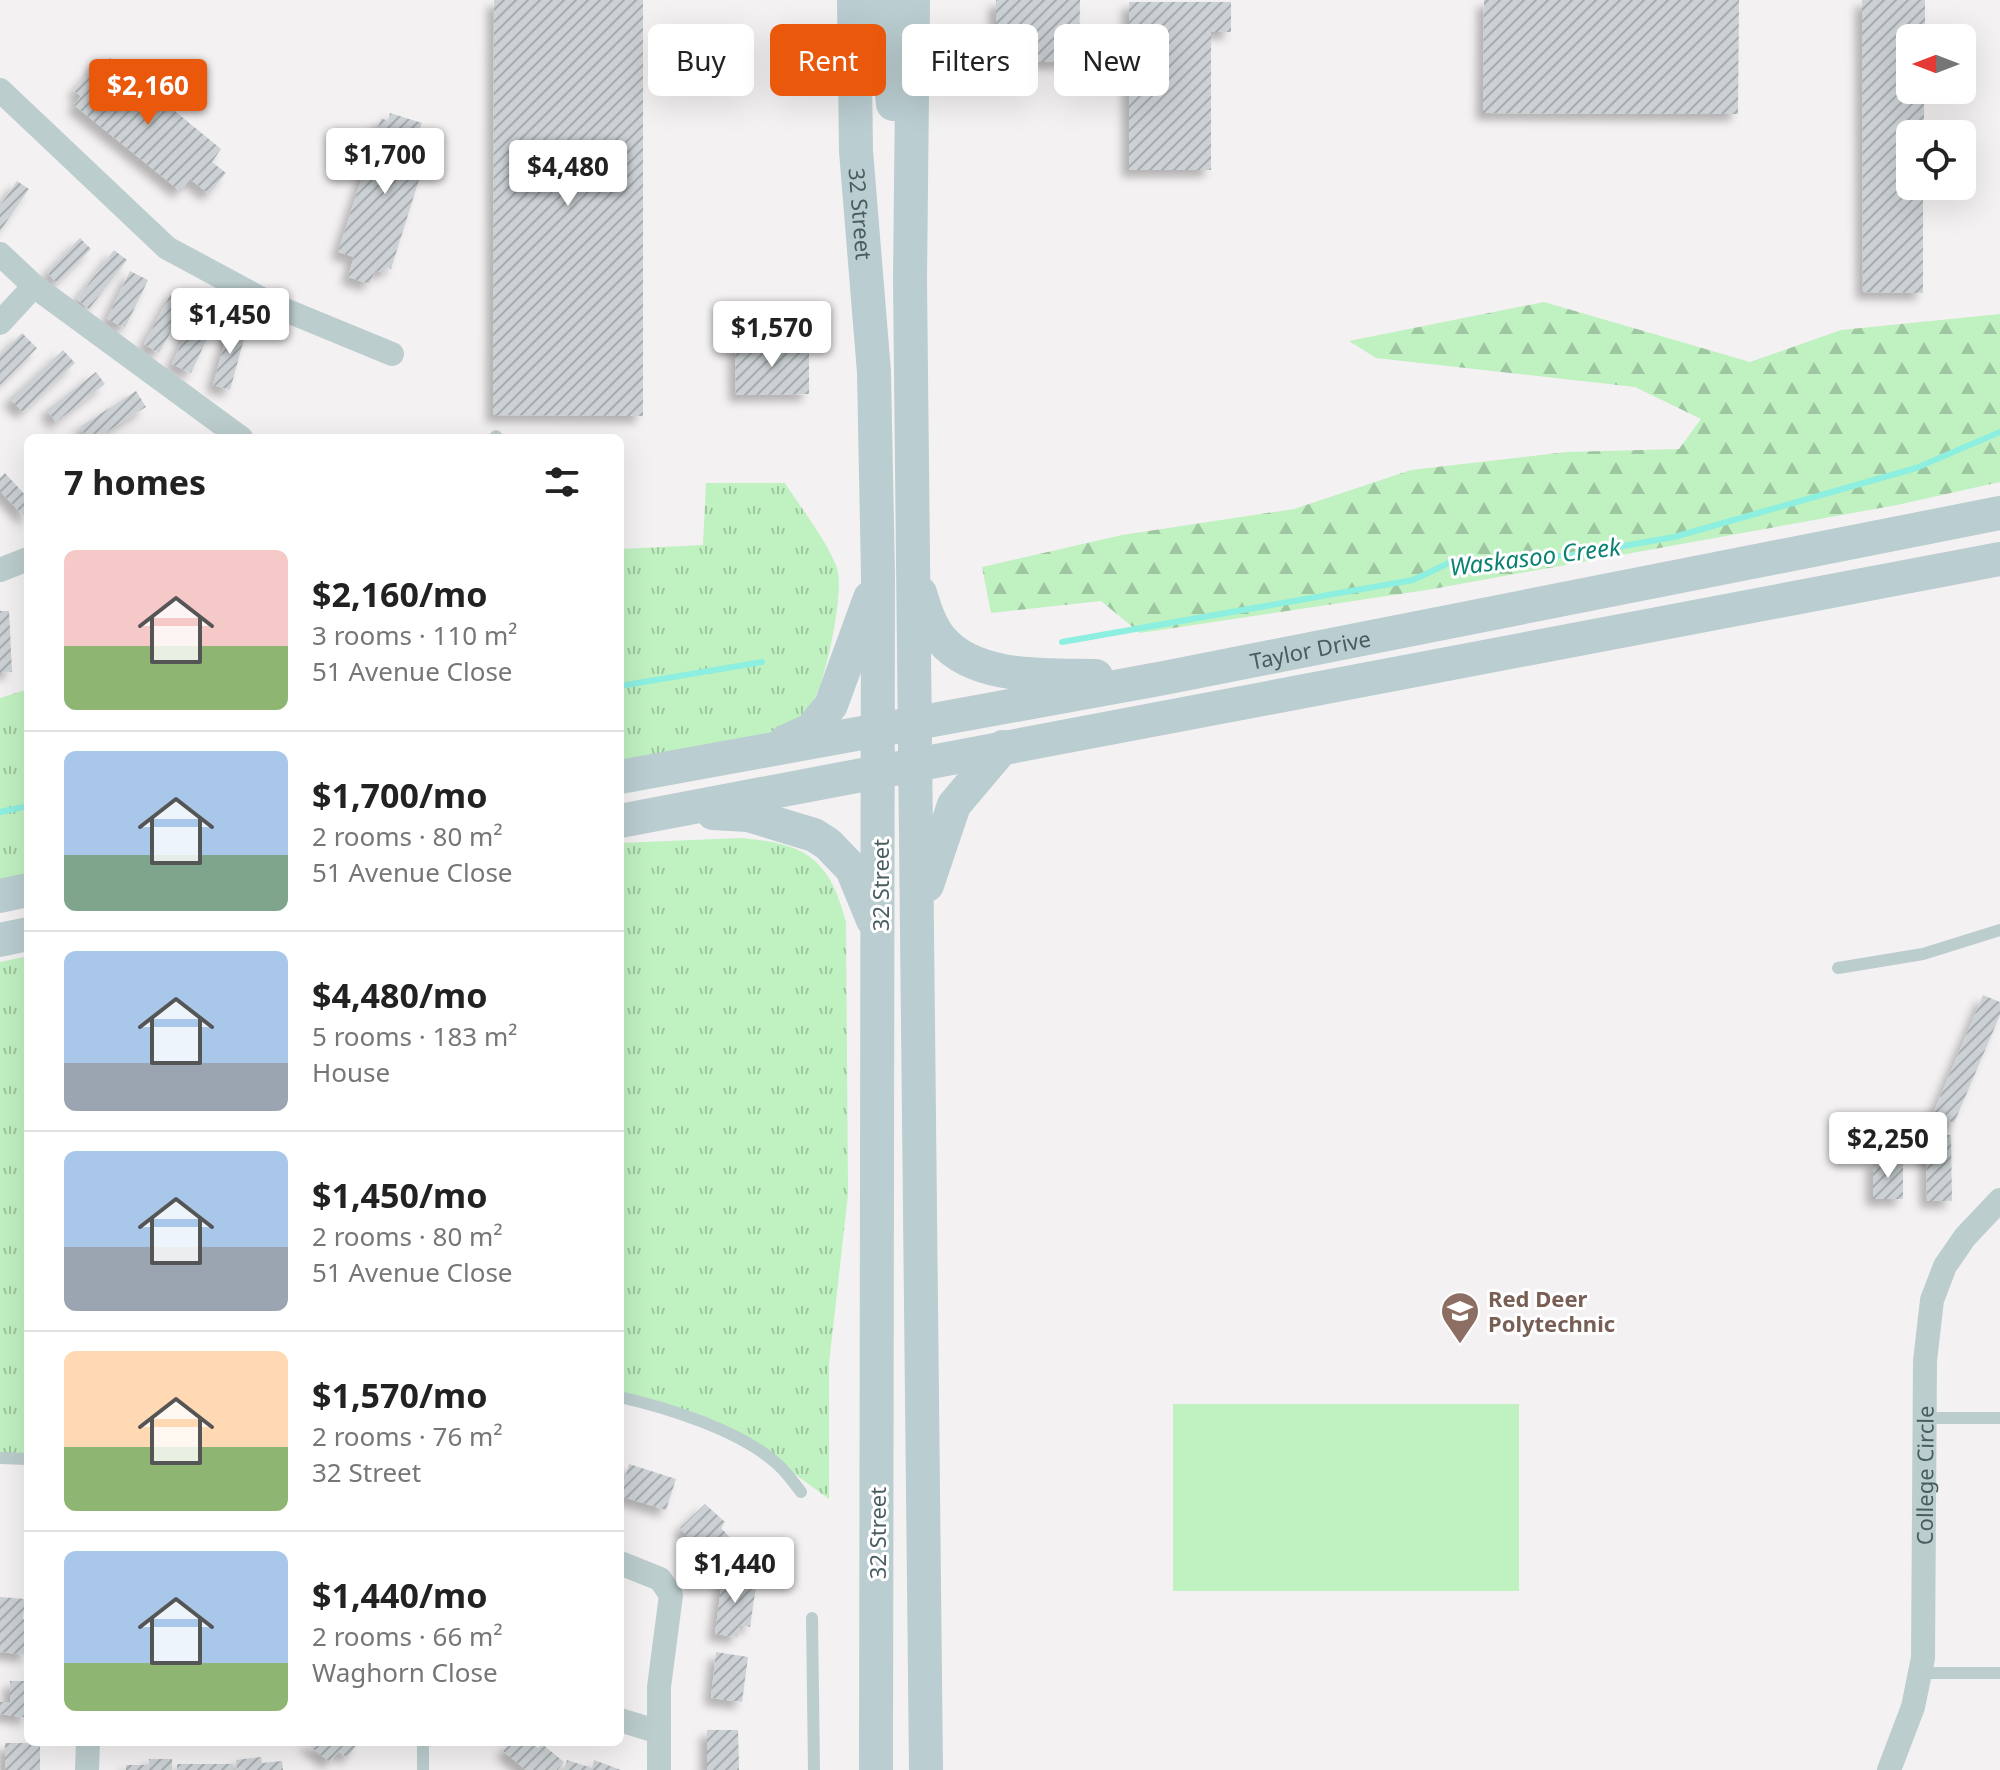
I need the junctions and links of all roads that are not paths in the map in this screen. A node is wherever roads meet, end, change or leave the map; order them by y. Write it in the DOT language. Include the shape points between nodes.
graph roads {
  1 [pos="854,0"];
  2 [pos="882,0"];
  3 [pos="913,0"];
  4 [pos="0,90"];
  5 [pos="0,254"];
  6 [pos="910,279"];
  7 [pos="34,286"];
  8 [pos="0,323"];
  9 [pos="392,354"];
  10 [pos="236,434"];
  11 [pos="2000,513"];
  12 [pos="2000,559"];
  13 [pos="24,561"];
  14 [pos="0,570"];
  15 [pos="914,573"];
  16 [pos="878,575"];
  17 [pos="1164,678"];
  18 [pos="915,725"];
  19 [pos="879,731"];
  20 [pos="1003,747"];
  21 [pos="753,755"];
  22 [pos="915,762"];
  23 [pos="879,770"];
  24 [pos="624,776"];
  25 [pos="672,811"];
  26 [pos="624,820"];
  27 [pos="24,891"];
  28 [pos="0,896"];
  29 [pos="916,920"];
  30 [pos="2000,930"];
  31 [pos="24,935"];
  32 [pos="0,940"];
  33 [pos="880,942"];
  34 [pos="1838,968"];
  35 [pos="2000,1200"];
  36 [pos="624,1398"];
  37 [pos="1925,1418"];
  38 [pos="2000,1418"];
  39 [pos="0,1458"];
  40 [pos="24,1459"];
  41 [pos="801,1492"];
  42 [pos="624,1565"];
  43 [pos="812,1618"];
  44 [pos="1921,1673"];
  45 [pos="2000,1673"];
  46 [pos="624,1721"];
  47 [pos="659,1732"];
  48 [pos="88,1746"];
  49 [pos="423,1746"];
  50 [pos="87,1770"];
  51 [pos="423,1770"];
  52 [pos="659,1770"];
  53 [pos="814,1770"];
  54 [pos="876,1770"];
  55 [pos="926,1770"];
  56 [pos="1889,1770"];
  1 -- 16 [label="main road, 32 Street" via="856,151 874,372"];
  2 -- 6 [label="main road"];
  3 -- 6 [label="main road, 32 Street"];
  4 -- 9 [label="street" via="167,248 273,305"];
  5 -- 7 [label="street"];
  6 -- 15 [label="main road, 32 Street"];
  7 -- 8 [label="street"];
  7 -- 10 [label="street"];
  11 -- 17 [label="main road, Taylor Drive"];
  12 -- 20 [label="main road, Taylor Drive"];
  13 -- 14 [label="street"];
  15 -- 17 [label="main road" via="929,619 941,639 964,659 1026,674"];
  15 -- 18 [label="main road, 32 Street"];
  16 -- 19 [label="main road, 32 Street"];
  16 -- 21 [label="main road" via="822,720"];
  17 -- 18 [label="main road, Taylor Drive"];
  18 -- 19 [label="main road, Taylor Drive"];
  18 -- 22 [label="main road, 32 Street"];
  19 -- 21 [label="main road, Taylor Drive"];
  19 -- 23 [label="main road, 32 Street"];
  20 -- 22 [label="main road, Taylor Drive"];
  20 -- 29 [label="main road" via="971,781 948,818"];
  21 -- 24 [label="main road, Taylor Drive"];
  22 -- 23 [label="main road, Taylor Drive"];
  22 -- 29 [label="main road, 32 Street"];
  23 -- 25 [label="main road, Taylor Drive"];
  23 -- 33 [label="main road, 32 Street"];
  25 -- 26 [label="main road, Taylor Drive"];
  25 -- 33 [label="main road" via="748,815 814,835 852,869"];
  27 -- 28 [label="main road"];
  29 -- 55 [label="main road, 32 Street"];
  30 -- 34 [label="lane" via="1923,954"];
  31 -- 32 [label="main road"];
  33 -- 54 [label="main road, 32 Street"];
  35 -- 37 [label="street, College Circle" via="1945,1266 1932,1300"];
  36 -- 41 [label="lane" via="661,1406 755,1447"];
  37 -- 38 [label="lane"];
  37 -- 44 [label="street, College Circle"];
  39 -- 40 [label="lane"];
  42 -- 47 [label="street" via="660,1579 671,1595"];
  43 -- 53 [label="lane"];
  44 -- 45 [label="lane"];
  44 -- 56 [label="street, College Circle"];
  46 -- 47 [label="street"];
  47 -- 52 [label="street"];
  48 -- 50 [label="street"];
  49 -- 51 [label="lane"];
}
